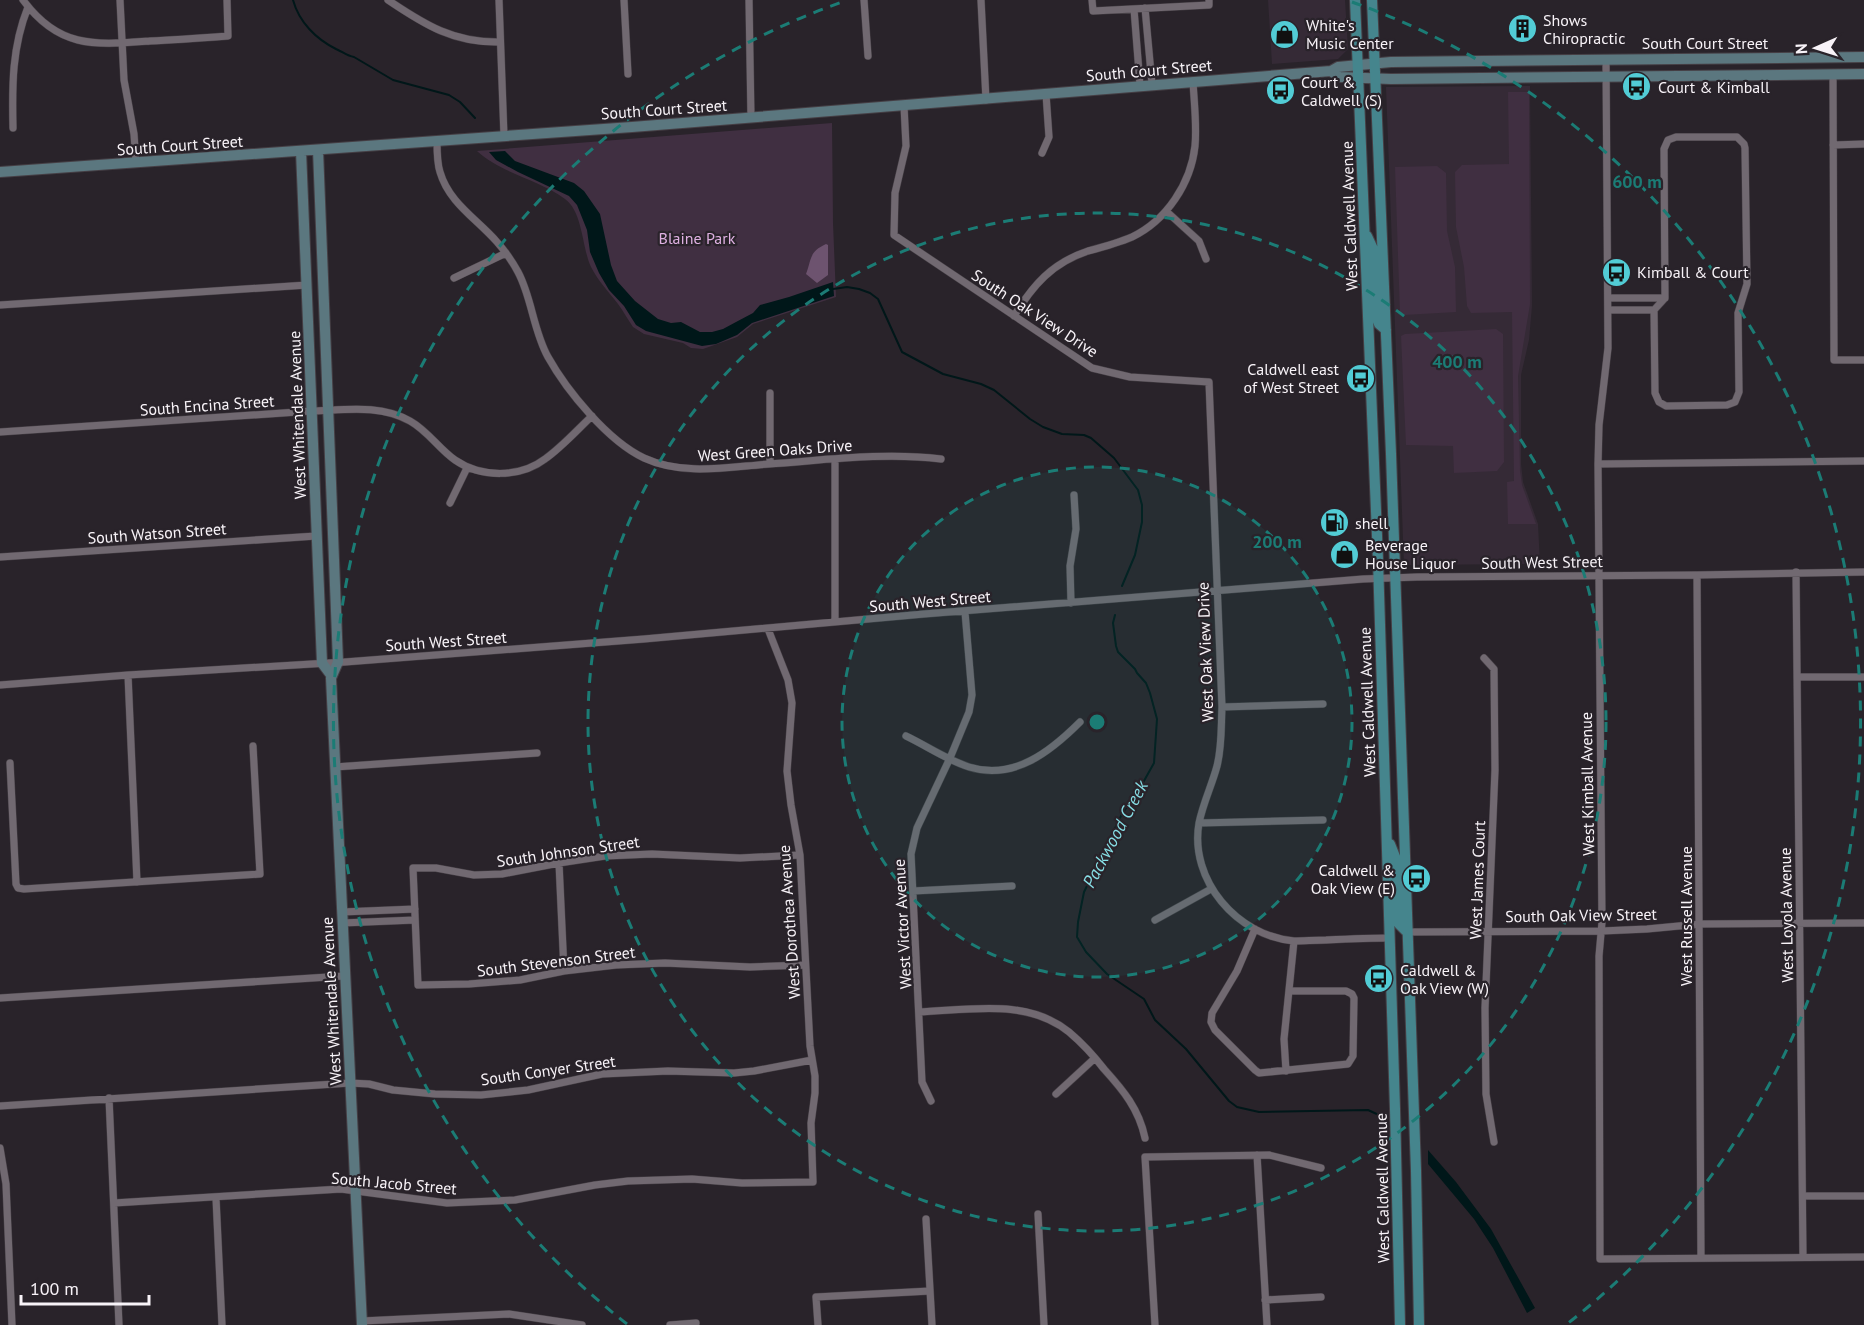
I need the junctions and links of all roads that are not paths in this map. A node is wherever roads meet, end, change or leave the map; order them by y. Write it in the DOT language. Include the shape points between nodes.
graph roads {
  1 [pos="120,0"];
  2 [pos="227,0"];
  3 [pos="388,0"];
  4 [pos="498,0"];
  5 [pos="624,0"];
  6 [pos="749,0"];
  7 [pos="864,0"];
  8 [pos="981,0"];
  9 [pos="1092,0"];
  10 [pos="1355,0"];
  11 [pos="1372,0"];
  12 [pos="1209,2"];
  13 [pos="25,3"];
  14 [pos="1145,8"];
  15 [pos="1134,9"];
  16 [pos="500,42"];
  17 [pos="121,43"];
  18 [pos="868,56"];
  19 [pos="1864,57"];
  20 [pos="1606,59"];
  21 [pos="1375,64"];
  22 [pos="1358,65"];
  23 [pos="1330,71"];
  24 [pos="628,74"];
  25 [pos="1864,74"];
  26 [pos="1833,75"];
  27 [pos="1606,77"];
  28 [pos="1359,78"];
  29 [pos="1376,78"];
  30 [pos="1193,81"];
  31 [pos="1146,85"];
  32 [pos="1046,94"];
  33 [pos="986,99"];
  34 [pos="904,106"];
  35 [pos="751,118"];
  36 [pos="13,128"];
  37 [pos="504,136"];
  38 [pos="437,141"];
  39 [pos="1864,144"];
  40 [pos="1833,145"];
  41 [pos="318,150"];
  42 [pos="301,151"];
  43 [pos="1042,153"];
  44 [pos="136,163"];
  45 [pos="0,172"];
  46 [pos="1166,210"];
  47 [pos="1365,232"];
  48 [pos="506,253"];
  49 [pos="1206,259"];
  50 [pos="454,278"];
  51 [pos="307,285"];
  52 [pos="1608,298"];
  53 [pos="1665,298"];
  54 [pos="0,305"];
  55 [pos="1608,310"];
  56 [pos="1654,310"];
  57 [pos="1014,316"];
  58 [pos="1386,330"];
  59 [pos="1864,360"];
  60 [pos="1209,382"];
  61 [pos="770,393"];
  62 [pos="312,411"];
  63 [pos="328,411"];
  64 [pos="592,416"];
  65 [pos="0,432"];
  66 [pos="835,459"];
  67 [pos="941,459"];
  68 [pos="1864,461"];
  69 [pos="770,464"];
  70 [pos="1598,464"];
  71 [pos="467,468"];
  72 [pos="1074,495"];
  73 [pos="450,502"];
  74 [pos="316,536"];
  75 [pos="0,557"];
  76 [pos="1796,572"];
  77 [pos="1864,572"];
  78 [pos="1599,575"];
  79 [pos="1697,575"];
  80 [pos="1395,578"];
  81 [pos="1378,579"];
  82 [pos="1217,592"];
  83 [pos="1071,603"];
  84 [pos="965,612"];
  85 [pos="835,622"];
  86 [pos="768,629"];
  87 [pos="1484,658"];
  88 [pos="338,662"];
  89 [pos="322,663"];
  90 [pos="128,675"];
  91 [pos="331,675"];
  92 [pos="1797,677"];
  93 [pos="1864,677"];
  94 [pos="0,685"];
  95 [pos="1323,704"];
  96 [pos="1222,707"];
  97 [pos="1080,722"];
  98 [pos="906,736"];
  99 [pos="253,746"];
  100 [pos="537,753"];
  101 [pos="950,758"];
  102 [pos="10,763"];
  103 [pos="335,768"];
  104 [pos="1323,820"];
  105 [pos="1199,823"];
  106 [pos="1386,834"];
  107 [pos="800,855"];
  108 [pos="560,863"];
  109 [pos="137,882"];
  110 [pos="1012,886"];
  111 [pos="1211,889"];
  112 [pos="913,891"];
  113 [pos="415,909"];
  114 [pos="342,918"];
  115 [pos="416,920"];
  116 [pos="1155,921"];
  117 [pos="1800,923"];
  118 [pos="1864,923"];
  119 [pos="1700,924"];
  120 [pos="1255,929"];
  121 [pos="1488,931"];
  122 [pos="1602,931"];
  123 [pos="1407,932"];
  124 [pos="1390,938"];
  125 [pos="1294,940"];
  126 [pos="805,965"];
  127 [pos="564,971"];
  128 [pos="344,976"];
  129 [pos="1290,991"];
  130 [pos="0,998"];
  131 [pos="919,1012"];
  132 [pos="1095,1058"];
  133 [pos="812,1060"];
  134 [pos="1286,1071"];
  135 [pos="351,1083"];
  136 [pos="1056,1094"];
  137 [pos="109,1098"];
  138 [pos="931,1101"];
  139 [pos="0,1106"];
  140 [pos="1145,1138"];
  141 [pos="1494,1142"];
  142 [pos="0,1148"];
  143 [pos="1257,1155"];
  144 [pos="1321,1168"];
  145 [pos="813,1182"];
  146 [pos="355,1190"];
  147 [pos="1804,1196"];
  148 [pos="1864,1196"];
  149 [pos="216,1198"];
  150 [pos="114,1203"];
  151 [pos="1038,1214"];
  152 [pos="926,1219"];
  153 [pos="1803,1257"];
  154 [pos="1864,1257"];
  155 [pos="1701,1258"];
  156 [pos="930,1291"];
  157 [pos="1321,1297"];
  158 [pos="1265,1300"];
  159 [pos="537,1321"];
  160 [pos="362,1323"];
  161 [pos="696,1323"];
  162 [pos="12,1325"];
  163 [pos="119,1325"];
  164 [pos="222,1325"];
  165 [pos="582,1325"];
  166 [pos="670,1325"];
  167 [pos="818,1325"];
  168 [pos="932,1325"];
  169 [pos="1044,1325"];
  170 [pos="1155,1325"];
  171 [pos="1267,1325"];
  172 [pos="1400,1325"];
  173 [pos="1419,1325"];
  1 -- 17 [label="street"];
  2 -- 17 [label="street" via="228,36"];
  3 -- 16 [label="street" via="438,31 472,41"];
  4 -- 16 [label="street"];
  5 -- 24 [label="street"];
  6 -- 35 [label="street"];
  7 -- 18 [label="street"];
  8 -- 33 [label="street"];
  9 -- 15 [label="street" via="1092,11"];
  10 -- 22 [label="main road, West Caldwell Avenue"];
  11 -- 21 [label="main road, West Caldwell Avenue"];
  12 -- 14 [label="street"];
  13 -- 17 [label="street" via="46,26 68,37 90,44"];
  13 -- 36 [label="street" via="14,61"];
  14 -- 15 [label="street"];
  14 -- 31 [label="street"];
  15 -- 31 [label="street"];
  16 -- 37 [label="street"];
  17 -- 44 [label="street"];
  19 -- 20 [label="street, South Court Street"];
  20 -- 21 [label="street, South Court Street"];
  20 -- 27 [label="street, West Kimball Avenue"];
  21 -- 22 [label="street, South Court Street"];
  21 -- 29 [label="main road, West Caldwell Avenue"];
  22 -- 23 [label="street, South Court Street"];
  22 -- 28 [label="main road, West Caldwell Avenue"];
  23 -- 28 [label="street, South Court Street" via="1339,77"];
  23 -- 30 [label="street, South Court Street"];
  25 -- 26 [label="street, South Court Street"];
  26 -- 27 [label="street, South Court Street"];
  26 -- 40 [label="street"];
  27 -- 29 [label="street, South Court Street"];
  27 -- 52 [label="street, West Kimball Avenue"];
  28 -- 29 [label="street, South Court Street"];
  28 -- 47 [label="main road, West Caldwell Avenue"];
  29 -- 58 [label="main road, West Caldwell Avenue"];
  30 -- 31 [label="street, South Court Street"];
  30 -- 46 [label="street" via="1192,163 1180,192"];
  31 -- 32 [label="street, South Court Street"];
  32 -- 33 [label="street, South Court Street"];
  32 -- 43 [label="street" via="1049,137"];
  33 -- 34 [label="street, South Court Street"];
  34 -- 35 [label="street, South Court Street"];
  34 -- 57 [label="street, South Oak View Drive" via="906,146 895,193 894,235"];
  35 -- 37 [label="street, South Court Street"];
  37 -- 38 [label="street, South Court Street"];
  38 -- 41 [label="street, South Court Street"];
  38 -- 48 [label="street, West Green Oaks Drive" via="440,172 454,200"];
  39 -- 40 [label="street"];
  40 -- 59 [label="street" via="1834,360"];
  41 -- 42 [label="street, South Court Street"];
  41 -- 63 [label="street, West Whitendale Avenue"];
  42 -- 44 [label="street, South Court Street"];
  42 -- 51 [label="street, West Whitendale Avenue"];
  44 -- 45 [label="street, South Court Street"];
  46 -- 49 [label="street" via="1199,241"];
  46 -- 57 [label="street" via="1133,236 1069,259 1048,272"];
  47 -- 58 [label="main road" via="1374,252 1377,318"];
  47 -- 81 [label="main road, West Caldwell Avenue"];
  48 -- 50 [label="street"];
  48 -- 64 [label="street, West Green Oaks Drive" via="528,296 547,356"];
  51 -- 54 [label="street"];
  51 -- 62 [label="street, West Whitendale Avenue"];
  52 -- 53 [label="street"];
  52 -- 55 [label="street, West Kimball Avenue"];
  53 -- 56 [label="street"];
  53 -- 56 [label="street" via="1665,144 1676,137 1737,137 1745,148 1747,284 1738,311 1739,392 1735,402 1666,406 1659,402 1655,393"];
  55 -- 56 [label="street"];
  55 -- 70 [label="street, West Kimball Avenue"];
  57 -- 60 [label="street, South Oak View Drive" via="1092,368 1130,377"];
  58 -- 80 [label="main road, West Caldwell Avenue"];
  60 -- 82 [label="street, West Oak View Drive"];
  61 -- 69 [label="street"];
  62 -- 63 [label="street, South Encina Street"];
  62 -- 65 [label="street, South Encina Street"];
  62 -- 74 [label="street, West Whitendale Avenue"];
  63 -- 71 [label="street, South Encina Street" via="377,410 401,417 427,432"];
  63 -- 88 [label="street, West Whitendale Avenue"];
  64 -- 69 [label="street, West Green Oaks Drive" via="624,446 671,467 703,470"];
  64 -- 71 [label="street, South Encina Street" via="544,461 528,469 495,474"];
  66 -- 67 [label="street, West Green Oaks Drive" via="893,455"];
  66 -- 69 [label="street, West Green Oaks Drive"];
  66 -- 85 [label="street"];
  68 -- 70 [label="street"];
  70 -- 78 [label="street, West Kimball Avenue"];
  71 -- 73 [label="street"];
  72 -- 83 [label="street"];
  74 -- 75 [label="street, South Watson Street"];
  74 -- 89 [label="street, West Whitendale Avenue"];
  76 -- 77 [label="street, South West Street"];
  76 -- 79 [label="street, South West Street"];
  76 -- 92 [label="street, West Loyola Avenue"];
  78 -- 79 [label="street, South West Street"];
  78 -- 80 [label="street, South West Street"];
  78 -- 122 [label="street, West Kimball Avenue"];
  79 -- 119 [label="street, West Russell Avenue"];
  80 -- 81 [label="street, South West Street"];
  80 -- 123 [label="main road, West Caldwell Avenue"];
  81 -- 82 [label="street, South West Street"];
  81 -- 106 [label="main road, West Caldwell Avenue"];
  82 -- 83 [label="street, South West Street"];
  82 -- 96 [label="street, West Oak View Drive"];
  83 -- 84 [label="street, South West Street"];
  84 -- 85 [label="street, South West Street"];
  84 -- 101 [label="street, West Victor Avenue" via="972,695"];
  85 -- 86 [label="street, South West Street"];
  86 -- 88 [label="street, South West Street"];
  86 -- 107 [label="street, West Dorothea Avenue" via="788,680 792,704 787,771"];
  87 -- 121 [label="street, West James Court" via="1494,669 1495,770"];
  88 -- 89 [label="street, South West Street"];
  88 -- 91 [label="street"];
  89 -- 90 [label="street, South West Street"];
  89 -- 91 [label="street"];
  90 -- 94 [label="street, South West Street"];
  90 -- 109 [label="street"];
  91 -- 103 [label="street, West Whitendale Avenue"];
  92 -- 93 [label="street"];
  92 -- 117 [label="street, West Loyola Avenue"];
  95 -- 96 [label="street"];
  96 -- 105 [label="street, West Oak View Drive" via="1217,767"];
  97 -- 101 [label="street" via="1041,756 1005,769 970,767"];
  98 -- 101 [label="street"];
  99 -- 109 [label="street" via="260,874"];
  100 -- 103 [label="street"];
  101 -- 112 [label="street, West Victor Avenue" via="916,828 911,854"];
  102 -- 109 [label="street" via="18,888"];
  103 -- 114 [label="street, West Whitendale Avenue"];
  104 -- 105 [label="street"];
  105 -- 111 [label="street, West Oak View Drive" via="1200,855"];
  106 -- 123 [label="main road" via="1396,859 1399,924"];
  106 -- 124 [label="main road, West Caldwell Avenue"];
  107 -- 108 [label="street, South Johnson Street" via="740,858 652,854"];
  107 -- 126 [label="street, West Dorothea Avenue"];
  108 -- 113 [label="street, South Johnson Street" via="483,875 413,868"];
  108 -- 127 [label="street"];
  110 -- 112 [label="street"];
  111 -- 116 [label="street"];
  111 -- 120 [label="street, West Oak View Drive" via="1228,910"];
  112 -- 131 [label="street, West Victor Avenue"];
  113 -- 114 [label="street"];
  113 -- 115 [label="street"];
  114 -- 115 [label="street"];
  114 -- 128 [label="street, West Whitendale Avenue"];
  115 -- 127 [label="street, South Stevenson Street" via="418,984 510,981"];
  117 -- 118 [label="street, South Oak View Street"];
  117 -- 119 [label="street, South Oak View Street"];
  117 -- 147 [label="street, West Loyola Avenue"];
  119 -- 122 [label="street, South Oak View Street"];
  119 -- 155 [label="street, West Russell Avenue"];
  120 -- 125 [label="street"];
  120 -- 134 [label="street" via="1211,1022 1259,1073"];
  121 -- 122 [label="street, South Oak View Street"];
  121 -- 123 [label="street, South Oak View Street"];
  121 -- 141 [label="street, West James Court" via="1486,1094"];
  122 -- 155 [label="street, West Kimball Avenue" via="1600,1259"];
  123 -- 173 [label="main road, West Caldwell Avenue"];
  124 -- 125 [label="street"];
  124 -- 172 [label="main road, West Caldwell Avenue"];
  125 -- 129 [label="street"];
  126 -- 127 [label="street, South Stevenson Street" via="665,963"];
  126 -- 133 [label="street, West Dorothea Avenue"];
  128 -- 130 [label="street"];
  128 -- 135 [label="street, West Whitendale Avenue"];
  129 -- 134 [label="street" via="1284,1039"];
  129 -- 134 [label="street" via="1352,994 1353,1056 1346,1065"];
  131 -- 132 [label="street" via="1006,1008 1041,1015 1070,1033"];
  131 -- 138 [label="street, West Victor Avenue" via="922,1082"];
  132 -- 136 [label="street"];
  132 -- 140 [label="street" via="1127,1095"];
  133 -- 135 [label="street, South Conyer Street" via="735,1073 602,1074 528,1090 481,1095 435,1094"];
  133 -- 145 [label="street, West Dorothea Avenue"];
  135 -- 137 [label="street, South Conyer Street"];
  135 -- 146 [label="street, West Whitendale Avenue"];
  137 -- 139 [label="street, South Conyer Street"];
  137 -- 150 [label="street"];
  142 -- 162 [label="street" via="6,1184"];
  143 -- 144 [label="street"];
  143 -- 158 [label="street"];
  143 -- 170 [label="street" via="1145,1157"];
  145 -- 146 [label="street, South Jacob Street" via="628,1181 515,1200 447,1203"];
  146 -- 149 [label="street, South Jacob Street"];
  146 -- 160 [label="street, West Whitendale Avenue"];
  147 -- 148 [label="street"];
  147 -- 153 [label="street, West Loyola Avenue"];
  149 -- 150 [label="street, South Jacob Street"];
  149 -- 164 [label="street"];
  150 -- 163 [label="street"];
  151 -- 169 [label="street"];
  152 -- 156 [label="street"];
  153 -- 154 [label="street"];
  153 -- 155 [label="street"];
  156 -- 167 [label="street" via="816,1297"];
  156 -- 168 [label="street"];
  157 -- 158 [label="street"];
  158 -- 171 [label="street"];
  159 -- 160 [label="street" via="509,1314 478,1314"];
  159 -- 165 [label="street"];
  161 -- 166 [label="street"];
}
